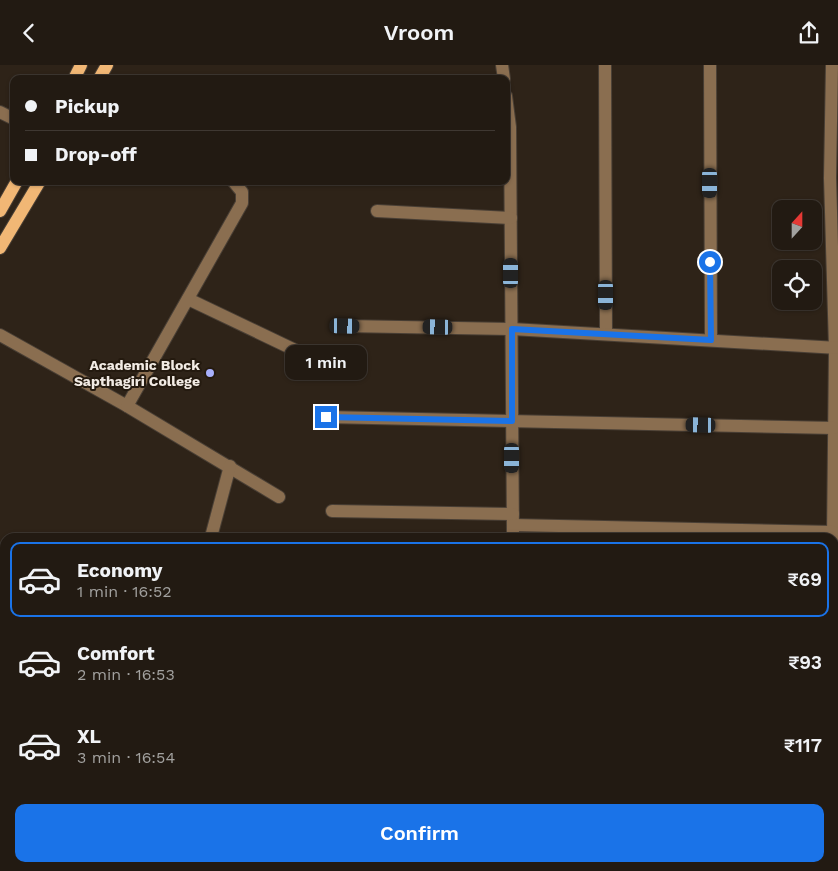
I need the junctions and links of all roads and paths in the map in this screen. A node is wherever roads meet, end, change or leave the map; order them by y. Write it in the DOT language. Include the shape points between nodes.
graph roads {
  1 [pos="605,65"];
  2 [pos="710,65"];
  3 [pos="832,65"];
  4 [pos="510,127"];
  5 [pos="15,185"];
  6 [pos="38,185"];
  7 [pos="237,185"];
  8 [pos="0,211"];
  9 [pos="377,211"];
  10 [pos="511,218"];
  11 [pos="0,248"];
  12 [pos="188,299"];
  13 [pos="345,326"];
  14 [pos="512,329"];
  15 [pos="606,333"];
  16 [pos="0,335"];
  17 [pos="711,340"];
  18 [pos="836,348"];
  19 [pos="320,362"];
  20 [pos="128,406"];
  21 [pos="326,417"];
  22 [pos="512,421"];
  23 [pos="834,427"];
  24 [pos="230,466"];
  25 [pos="279,497"];
  26 [pos="332,511"];
  27 [pos="513,525"];
  28 [pos="212,533"];
  29 [pos="769,533"];
  30 [pos="833,533"];
  1 -- 15 [label="street"];
  2 -- 17 [label="street"];
  3 -- 18 [label="street" via="830,178"];
  4 -- 10 [label="street"];
  5 -- 8 [label="main road"];
  6 -- 11 [label="main road"];
  7 -- 12 [label="street" via="242,191 242,203"];
  9 -- 10 [label="street"];
  10 -- 14 [label="street"];
  12 -- 19 [label="street"];
  12 -- 20 [label="street"];
  13 -- 14 [label="street"];
  14 -- 15 [label="street"];
  14 -- 22 [label="street"];
  15 -- 17 [label="street"];
  16 -- 20 [label="street"];
  17 -- 18 [label="street"];
  18 -- 23 [label="street"];
  20 -- 24 [label="street"];
  21 -- 22 [label="street"];
  22 -- 23 [label="street"];
  22 -- 27 [label="street"];
  23 -- 30 [label="street"];
  24 -- 25 [label="street"];
  24 -- 28 [label="street"];
  26 -- 27 [label="street"];
  27 -- 29 [label="street"];
}
